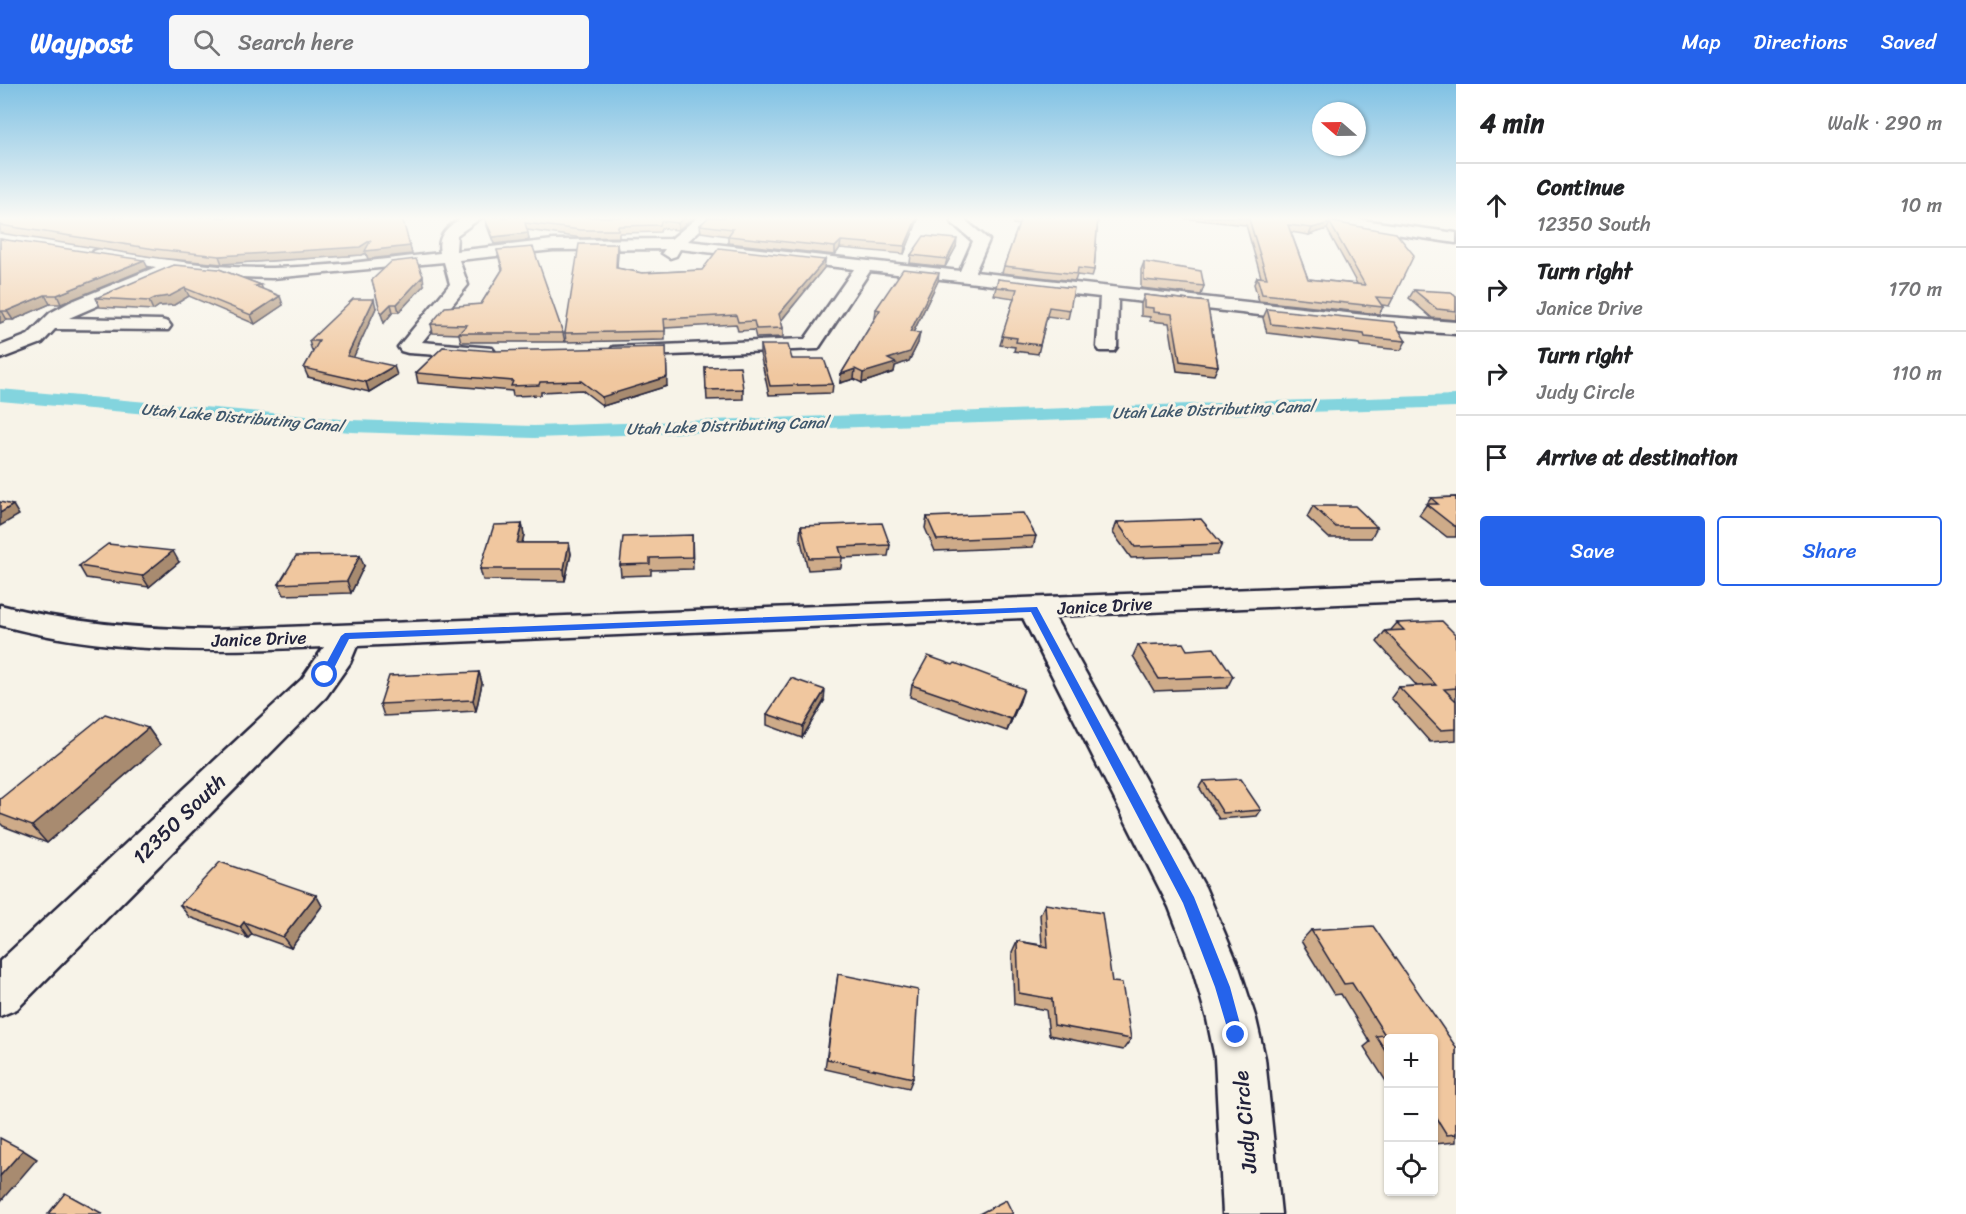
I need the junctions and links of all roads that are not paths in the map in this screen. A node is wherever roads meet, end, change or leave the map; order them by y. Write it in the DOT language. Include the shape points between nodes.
graph roads {
  1 [pos="164,270"];
  2 [pos="210,270"];
  3 [pos="318,270"];
  4 [pos="456,270"];
  5 [pos="862,270"];
  6 [pos="918,270"];
  7 [pos="968,270"];
  8 [pos="966,275"];
  9 [pos="1109,291"];
  10 [pos="50,324"];
  11 [pos="161,326"];
  12 [pos="1456,328"];
  13 [pos="1107,347"];
  14 [pos="600,351"];
  15 [pos="508,352"];
  16 [pos="0,353"];
  17 [pos="1456,590"];
  18 [pos="1034,609"];
  19 [pos="0,615"];
  20 [pos="345,636"];
  21 [pos="0,993"];
  22 [pos="1252,1214"];
  1 -- 10 [label="street" via="85,301"];
  2 -- 3 [label="street" via="289,273"];
  4 -- 15 [label="street" via="459,285 408,347"];
  5 -- 14 [label="street" via="812,345"];
  6 -- 8 [label="street"];
  7 -- 8 [label="street"];
  8 -- 9 [label="street"];
  9 -- 12 [label="street"];
  9 -- 13 [label="street"];
  10 -- 11 [label="street"];
  10 -- 16 [label="street" via="34,339"];
  17 -- 18 [label="street, Janice Drive"];
  18 -- 20 [label="street, Janice Drive"];
  18 -- 22 [label="street, Judy Circle" via="1189,901 1207,943 1236,1035"];
  19 -- 20 [label="street, Janice Drive" via="77,633 131,638 212,641"];
  20 -- 21 [label="street, 12350 South" via="333,663 314,688"];
}
